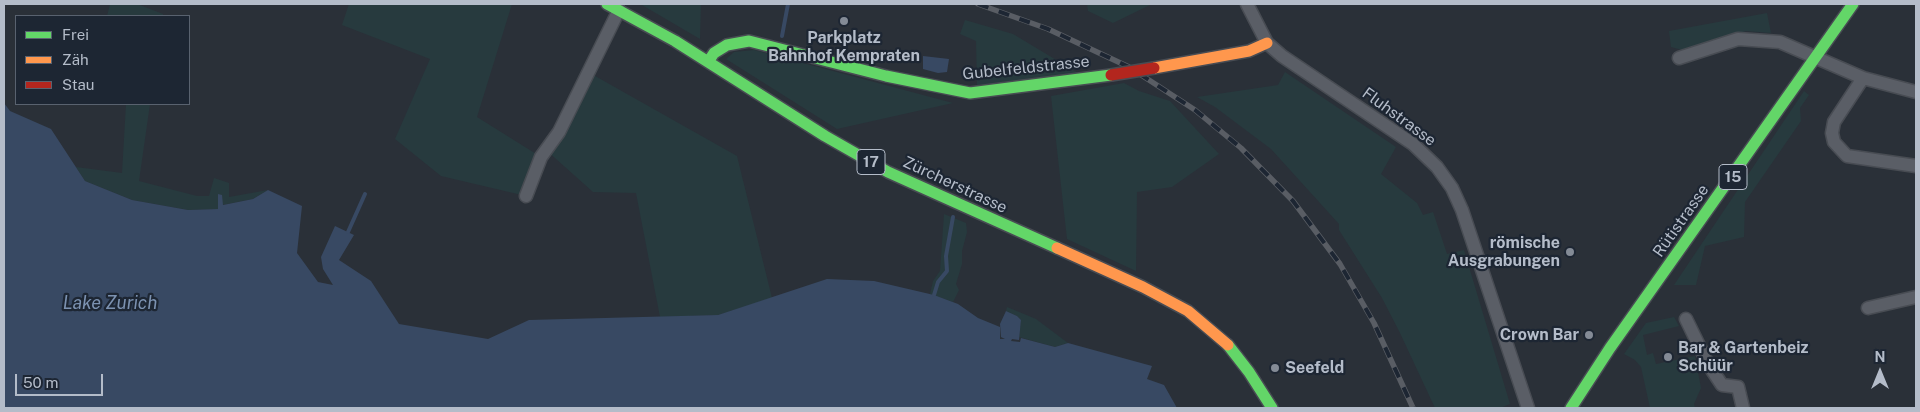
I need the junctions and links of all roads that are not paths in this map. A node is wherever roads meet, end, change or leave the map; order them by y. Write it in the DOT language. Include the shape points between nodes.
graph roads {
  1 [pos="607,4"];
  2 [pos="1248,4"];
  3 [pos="1853,4"];
  4 [pos="619,10"];
  5 [pos="1267,43"];
  6 [pos="1679,58"];
  7 [pos="1815,59"];
  8 [pos="708,62"];
  9 [pos="1864,78"];
  10 [pos="1916,92"];
  11 [pos="1916,166"];
  12 [pos="526,196"];
  13 [pos="1916,297"];
  14 [pos="1868,308"];
  15 [pos="1686,320"];
  16 [pos="1529,407"];
  17 [pos="1272,408"];
  18 [pos="1571,408"];
  19 [pos="1743,408"];
  1 -- 4 [label="main road, Zürcherstrasse / 17"];
  2 -- 5 [label="street, Fluhstrasse"];
  3 -- 7 [label="main road, Rütistrasse / 15"];
  4 -- 8 [label="main road, Zürcherstrasse / 17"];
  4 -- 12 [label="street" via="559,132 541,157"];
  5 -- 8 [label="main road, Gubelfeldstrasse, bridge" via="1249,51 1154,68 970,93 886,76 749,41 718,49"];
  5 -- 16 [label="street, Fluhstrasse" via="1413,144 1438,167 1462,210"];
  6 -- 7 [label="street" via="1744,38 1787,44"];
  7 -- 9 [label="street"];
  7 -- 18 [label="main road, Rütistrasse / 15"];
  8 -- 17 [label="main road, Zürcherstrasse / 17" via="888,172 1143,287 1188,311 1223,339"];
  9 -- 10 [label="street"];
  9 -- 11 [label="street" via="1834,122 1834,142 1847,156"];
  13 -- 14 [label="street"];
  15 -- 19 [label="street" via="1722,385 1738,387"];
}
